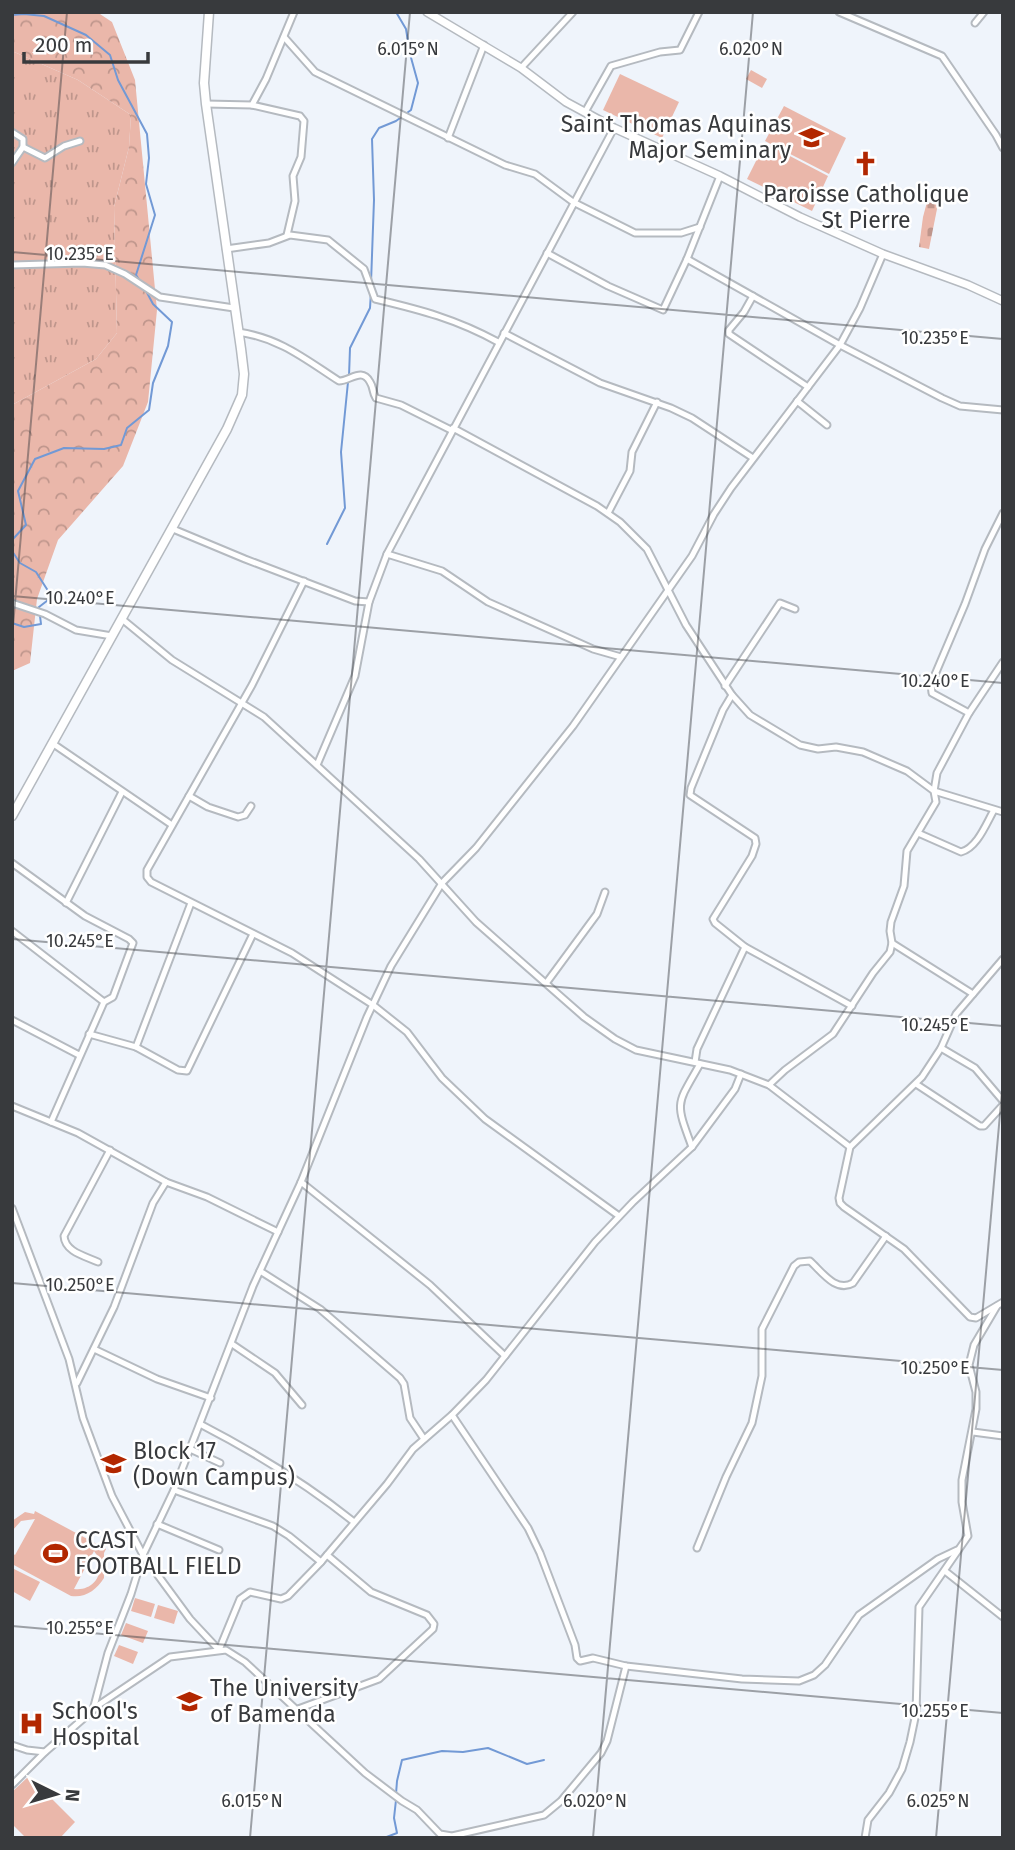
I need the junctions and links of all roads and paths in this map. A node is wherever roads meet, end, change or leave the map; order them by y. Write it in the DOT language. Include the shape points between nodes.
graph roads {
  1 [pos="209,12"];
  2 [pos="294,12"];
  3 [pos="573,12"];
  4 [pos="699,12"];
  5 [pos="839,12"];
  6 [pos="984,12"];
  7 [pos="429,13"];
  8 [pos="975,23"];
  9 [pos="284,37"];
  10 [pos="484,45"];
  11 [pos="521,68"];
  12 [pos="206,104"];
  13 [pos="252,105"];
  14 [pos="585,112"];
  15 [pos="614,128"];
  16 [pos="12,132"];
  17 [pos="448,138"];
  18 [pos="80,141"];
  19 [pos="23,147"];
  20 [pos="1003,148"];
  21 [pos="12,163"];
  22 [pos="720,176"];
  23 [pos="573,202"];
  24 [pos="700,227"];
  25 [pos="287,235"];
  26 [pos="226,249"];
  27 [pos="547,253"];
  28 [pos="883,254"];
  29 [pos="687,260"];
  30 [pos="12,265"];
  31 [pos="753,296"];
  32 [pos="1003,301"];
  33 [pos="234,308"];
  34 [pos="238,332"];
  35 [pos="505,333"];
  36 [pos="498,342"];
  37 [pos="840,345"];
  38 [pos="808,387"];
  39 [pos="797,401"];
  40 [pos="657,402"];
  41 [pos="1003,410"];
  42 [pos="827,425"];
  43 [pos="452,429"];
  44 [pos="753,458"];
  45 [pos="608,513"];
  46 [pos="1003,513"];
  47 [pos="173,528"];
  48 [pos="387,554"];
  49 [pos="304,581"];
  50 [pos="668,592"];
  51 [pos="369,602"];
  52 [pos="12,603"];
  53 [pos="795,609"];
  54 [pos="122,620"];
  55 [pos="112,636"];
  56 [pos="621,657"];
  57 [pos="1003,662"];
  58 [pos="726,686"];
  59 [pos="732,695"];
  60 [pos="242,702"];
  61 [pos="969,713"];
  62 [pos="52,743"];
  63 [pos="317,765"];
  64 [pos="122,792"];
  65 [pos="934,792"];
  66 [pos="189,796"];
  67 [pos="251,806"];
  68 [pos="994,810"];
  69 [pos="1003,812"];
  70 [pos="12,816"];
  71 [pos="172,825"];
  72 [pos="918,833"];
  73 [pos="12,863"];
  74 [pos="442,883"];
  75 [pos="605,892"];
  76 [pos="66,903"];
  77 [pos="191,903"];
  78 [pos="12,931"];
  79 [pos="253,934"];
  80 [pos="892,943"];
  81 [pos="745,947"];
  82 [pos="1003,959"];
  83 [pos="547,982"];
  84 [pos="973,994"];
  85 [pos="104,1002"];
  86 [pos="373,1005"];
  87 [pos="852,1006"];
  88 [pos="12,1020"];
  89 [pos="89,1034"];
  90 [pos="136,1048"];
  91 [pos="941,1048"];
  92 [pos="79,1055"];
  93 [pos="698,1063"];
  94 [pos="741,1074"];
  95 [pos="916,1084"];
  96 [pos="769,1085"];
  97 [pos="1003,1103"];
  98 [pos="12,1105"];
  99 [pos="51,1122"];
  100 [pos="692,1147"];
  101 [pos="850,1147"];
  102 [pos="110,1150"];
  103 [pos="166,1182"];
  104 [pos="301,1182"];
  105 [pos="12,1208"];
  106 [pos="619,1216"];
  107 [pos="278,1231"];
  108 [pos="886,1236"];
  109 [pos="98,1262"];
  110 [pos="260,1271"];
  111 [pos="1000,1304"];
  112 [pos="232,1344"];
  113 [pos="94,1349"];
  114 [pos="505,1356"];
  115 [pos="76,1384"];
  116 [pos="211,1398"];
  117 [pos="302,1405"];
  118 [pos="452,1415"];
  119 [pos="200,1424"];
  120 [pos="973,1432"];
  121 [pos="1003,1436"];
  122 [pos="424,1439"];
  123 [pos="190,1449"];
  124 [pos="220,1463"];
  125 [pos="174,1490"];
  126 [pos="354,1522"];
  127 [pos="157,1524"];
  128 [pos="697,1548"];
  129 [pos="219,1550"];
  130 [pos="957,1550"];
  131 [pos="143,1555"];
  132 [pos="327,1555"];
  133 [pos="321,1562"];
  134 [pos="945,1571"];
  135 [pos="1003,1617"];
  136 [pos="219,1650"];
  137 [pos="626,1666"];
  138 [pos="299,1709"];
  139 [pos="93,1710"];
  140 [pos="12,1745"];
  141 [pos="27,1750"];
  142 [pos="45,1752"];
  143 [pos="36,1762"];
  144 [pos="12,1785"];
  145 [pos="865,1838"];
  1 -- 12 [label="highway"];
  2 -- 9 [label="street"];
  3 -- 11 [label="street"];
  4 -- 14 [label="street" via="680,50 660,51 608,68"];
  5 -- 20 [label="street" via="942,56"];
  6 -- 8 [label="street"];
  7 -- 10 [label="main road"];
  9 -- 13 [label="street"];
  9 -- 17 [label="street" via="315,72"];
  10 -- 11 [label="main road"];
  10 -- 17 [label="street"];
  11 -- 14 [label="main road"];
  12 -- 13 [label="street"];
  12 -- 26 [label="highway"];
  13 -- 25 [label="street" via="300,116 304,121"];
  14 -- 15 [label="main road"];
  15 -- 22 [label="main road"];
  15 -- 23 [label="street"];
  16 -- 19 [label="street" via="23,139"];
  17 -- 23 [label="street" via="535,174"];
  18 -- 19 [label="street" via="45,158"];
  19 -- 21 [label="street"];
  22 -- 24 [label="street"];
  22 -- 28 [label="main road"];
  23 -- 24 [label="street" via="635,233 681,233"];
  23 -- 27 [label="street"];
  24 -- 29 [label="street"];
  25 -- 26 [label="street" via="269,243"];
  25 -- 36 [label="street" via="328,240 363,269 376,300 435,313"];
  26 -- 33 [label="highway"];
  27 -- 29 [label="street" via="660,310"];
  27 -- 35 [label="street"];
  28 -- 32 [label="main road"];
  28 -- 37 [label="street"];
  29 -- 31 [label="street"];
  30 -- 33 [label="street" via="105,265 160,297"];
  31 -- 37 [label="street"];
  31 -- 38 [label="street" via="729,334"];
  33 -- 34 [label="highway"];
  34 -- 43 [label="street" via="268,338 339,381 358,374 366,377 376,398"];
  34 -- 47 [label="highway" via="242,395"];
  35 -- 36 [label="street"];
  35 -- 40 [label="street" via="600,383"];
  36 -- 43 [label="street"];
  37 -- 38 [label="street"];
  37 -- 41 [label="street" via="960,406"];
  38 -- 39 [label="street"];
  39 -- 42 [label="street"];
  39 -- 44 [label="street"];
  40 -- 44 [label="street" via="692,418"];
  40 -- 45 [label="street"];
  43 -- 45 [label="street"];
  43 -- 48 [label="street"];
  44 -- 50 [label="street"];
  45 -- 50 [label="street" via="647,549"];
  46 -- 61 [label="street" via="931,684 932,693"];
  47 -- 49 [label="street"];
  47 -- 54 [label="highway"];
  48 -- 51 [label="street"];
  48 -- 56 [label="street" via="442,571 488,602"];
  49 -- 51 [label="street"];
  49 -- 60 [label="street"];
  50 -- 56 [label="street"];
  50 -- 58 [label="street"];
  51 -- 63 [label="street" via="355,676"];
  52 -- 55 [label="street" via="76,630"];
  53 -- 58 [label="street" via="780,603"];
  54 -- 55 [label="highway"];
  54 -- 60 [label="street" via="172,660"];
  55 -- 62 [label="highway"];
  56 -- 74 [label="street" via="547,760"];
  57 -- 61 [label="street"];
  58 -- 59 [label="street"];
  59 -- 65 [label="street" via="750,715 800,745 863,752 907,771"];
  59 -- 81 [label="street" via="690,795 755,838 752,856 713,919"];
  60 -- 63 [label="street"];
  60 -- 66 [label="street"];
  61 -- 65 [label="street" via="937,773"];
  62 -- 64 [label="street"];
  62 -- 70 [label="highway"];
  63 -- 74 [label="street"];
  64 -- 71 [label="street"];
  64 -- 76 [label="street"];
  65 -- 68 [label="street"];
  65 -- 72 [label="street" via="936,802"];
  66 -- 67 [label="street" via="238,817"];
  66 -- 71 [label="street"];
  68 -- 69 [label="street"];
  68 -- 72 [label="street" via="966,851"];
  71 -- 77 [label="street" via="147,877"];
  72 -- 80 [label="street" via="907,851 904,886 891,922"];
  73 -- 76 [label="street"];
  74 -- 83 [label="street" via="476,922"];
  74 -- 86 [label="street"];
  75 -- 83 [label="street" via="597,914"];
  76 -- 85 [label="street" via="132,943 113,997"];
  77 -- 79 [label="street"];
  77 -- 90 [label="street"];
  78 -- 85 [label="street"];
  79 -- 86 [label="street" via="323,971"];
  79 -- 90 [label="street" via="187,1071"];
  80 -- 84 [label="street"];
  80 -- 87 [label="street" via="886,959"];
  81 -- 87 [label="street"];
  81 -- 93 [label="street" via="697,1049"];
  82 -- 84 [label="street"];
  83 -- 93 [label="street" via="615,1039 646,1053"];
  84 -- 91 [label="street" via="956,1014"];
  85 -- 89 [label="street"];
  86 -- 104 [label="street"];
  86 -- 106 [label="street" via="407,1032 442,1077 485,1119"];
  87 -- 96 [label="street" via="833,1034"];
  88 -- 92 [label="street"];
  89 -- 90 [label="street"];
  89 -- 92 [label="street"];
  91 -- 95 [label="street"];
  91 -- 97 [label="street" via="975,1068"];
  92 -- 99 [label="street"];
  93 -- 94 [label="street"];
  93 -- 100 [label="street" via="679,1103"];
  94 -- 96 [label="street"];
  94 -- 100 [label="street"];
  95 -- 97 [label="street" via="980,1126 988,1123"];
  95 -- 101 [label="street"];
  96 -- 101 [label="street"];
  98 -- 99 [label="street"];
  99 -- 102 [label="street"];
  100 -- 106 [label="street"];
  101 -- 108 [label="street" via="840,1203"];
  102 -- 103 [label="street"];
  102 -- 109 [label="street" via="64,1236 69,1248"];
  103 -- 107 [label="street"];
  103 -- 113 [label="street" via="147,1216"];
  104 -- 107 [label="street"];
  104 -- 114 [label="street" via="430,1285"];
  105 -- 115 [label="street"];
  106 -- 114 [label="street"];
  107 -- 110 [label="street"];
  108 -- 111 [label="street" via="970,1317"];
  108 -- 128 [label="street" via="847,1286 836,1285 810,1261 794,1266 762,1329 762,1376 752,1423"];
  110 -- 112 [label="street"];
  110 -- 122 [label="street" via="320,1309 400,1378 410,1418"];
  111 -- 120 [label="street" via="971,1352 969,1365 976,1392"];
  112 -- 116 [label="street"];
  112 -- 117 [label="street" via="275,1373"];
  113 -- 115 [label="street"];
  113 -- 116 [label="street"];
  114 -- 118 [label="street"];
  115 -- 131 [label="street" via="102,1472"];
  116 -- 119 [label="street"];
  118 -- 122 [label="street"];
  118 -- 137 [label="street" via="527,1528 577,1658"];
  119 -- 123 [label="street"];
  119 -- 126 [label="street" via="311,1488"];
  120 -- 121 [label="street"];
  120 -- 130 [label="street" via="962,1480 968,1536"];
  122 -- 126 [label="street"];
  123 -- 124 [label="street"];
  123 -- 125 [label="street"];
  125 -- 127 [label="street"];
  125 -- 133 [label="street" via="273,1526"];
  126 -- 132 [label="street"];
  127 -- 129 [label="street"];
  127 -- 131 [label="street"];
  130 -- 134 [label="street"];
  130 -- 137 [label="street" via="859,1615 825,1665 799,1681"];
  131 -- 136 [label="street"];
  131 -- 139 [label="street"];
  132 -- 133 [label="street"];
  132 -- 138 [label="street" via="371,1592 427,1615 434,1624 379,1679"];
  133 -- 136 [label="street" via="281,1599 245,1594"];
  134 -- 135 [label="street"];
  134 -- 145 [label="street" via="919,1607 916,1701 902,1769 868,1820"];
  136 -- 138 [label="street" via="245,1662"];
  136 -- 139 [label="street" via="170,1657"];
  137 -- 138 [label="street" via="601,1753 553,1809 534,1818 452,1836 440,1833 365,1773"];
  139 -- 142 [label="street"];
  140 -- 141 [label="street"];
  141 -- 142 [label="street"];
  141 -- 143 [label="street"];
  142 -- 143 [label="street"];
  143 -- 144 [label="street"];
}
